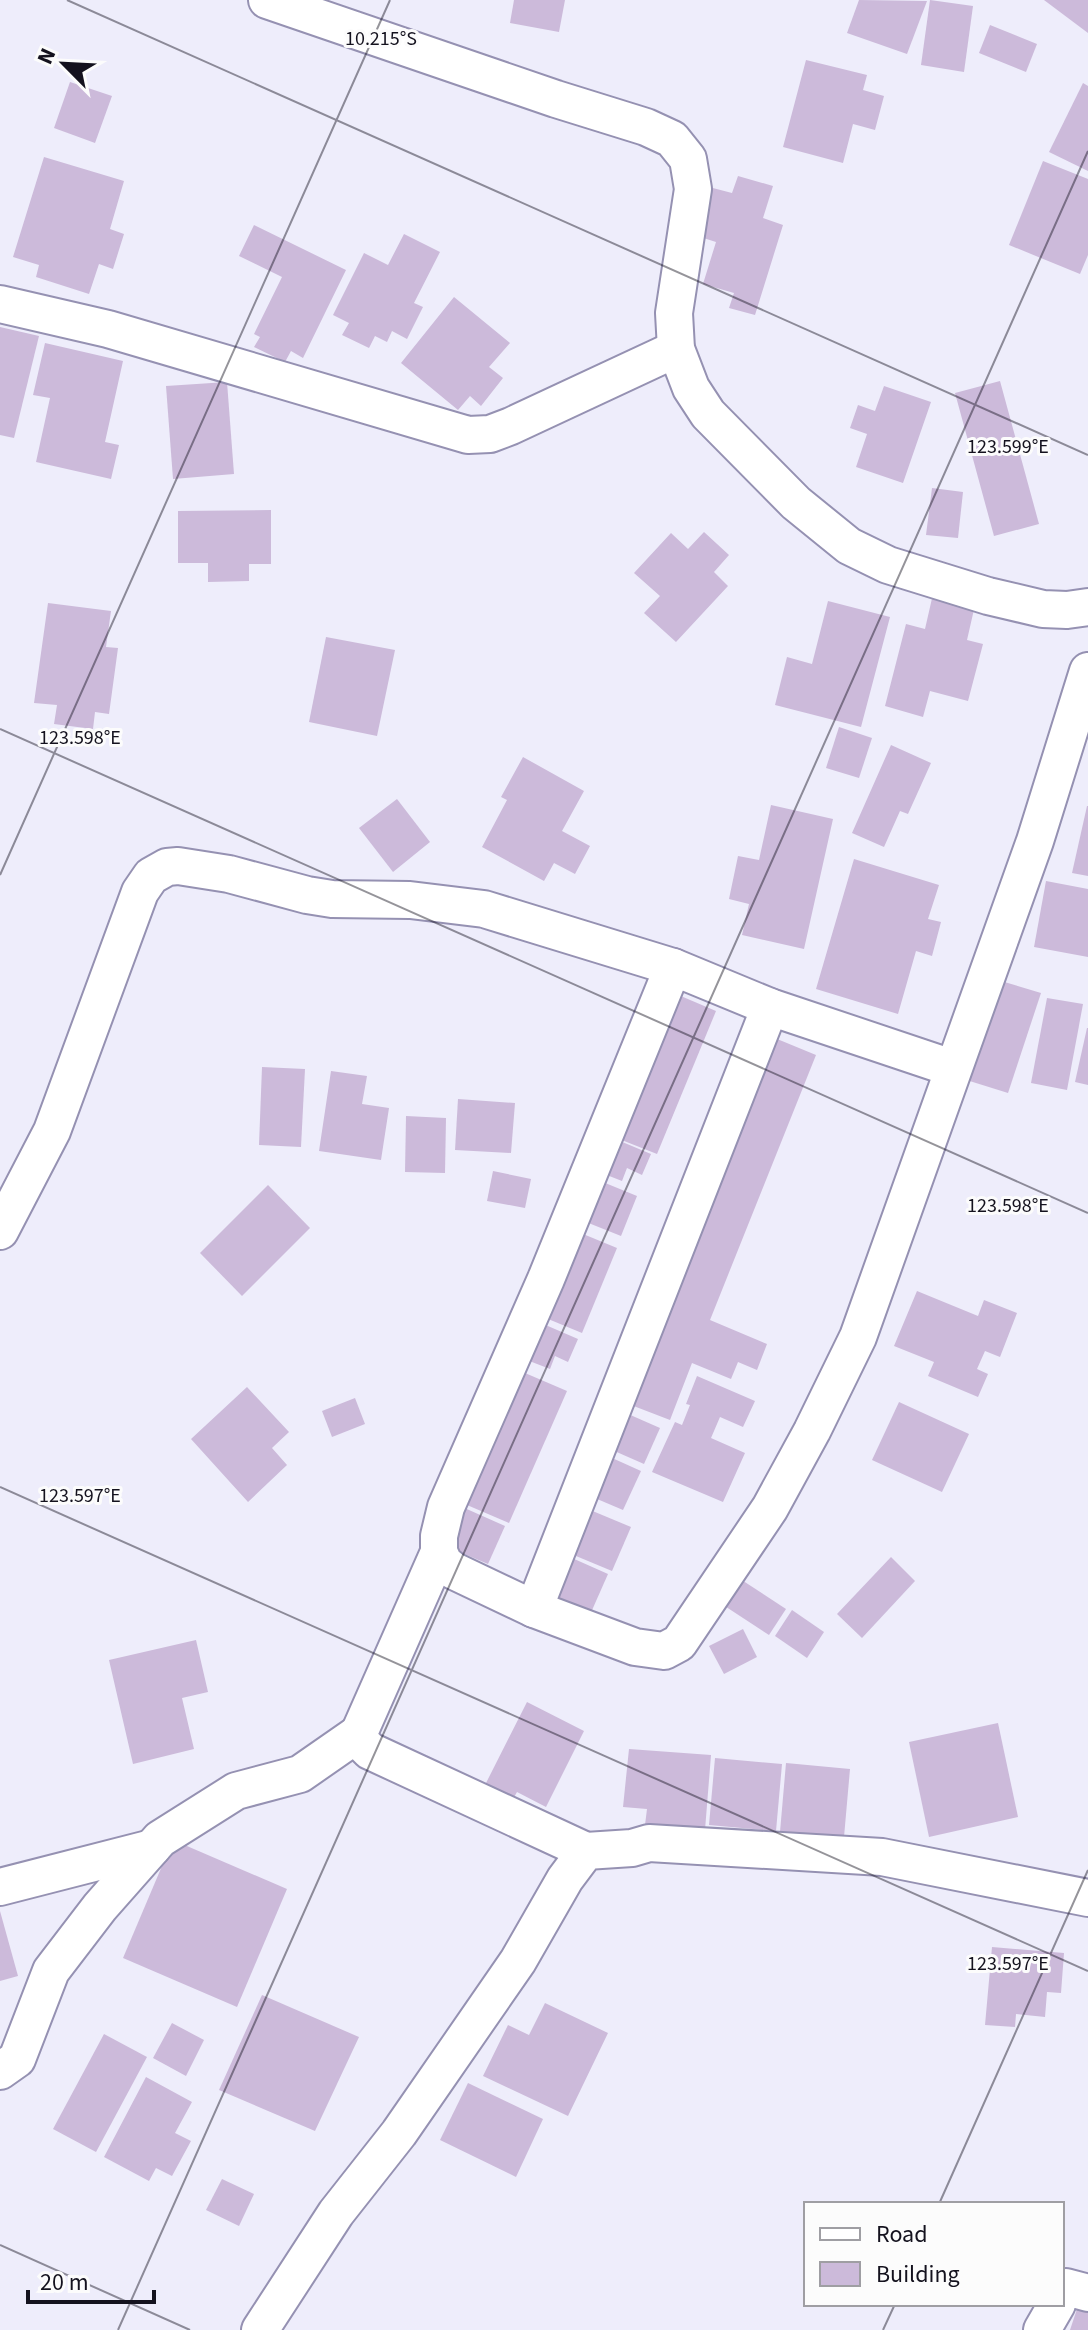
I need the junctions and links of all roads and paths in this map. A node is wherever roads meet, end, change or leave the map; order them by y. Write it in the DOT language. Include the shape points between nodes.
graph roads {
  1 [pos="267,0"];
  2 [pos="0,304"];
  3 [pos="676,349"];
  4 [pos="1088,607"];
  5 [pos="1088,671"];
  6 [pos="673,967"];
  7 [pos="770,1007"];
  8 [pos="952,1068"];
  9 [pos="0,1231"];
  10 [pos="439,1552"];
  11 [pos="534,1609"];
  12 [pos="359,1733"];
  13 [pos="152,1848"];
  14 [pos="586,1851"];
  15 [pos="0,1887"];
  16 [pos="1088,1898"];
  17 [pos="0,2071"];
  18 [pos="1064,2291"];
  19 [pos="1088,2293"];
  20 [pos="1056,2306"];
  21 [pos="260,2330"];
  22 [pos="1042,2330"];
  1 -- 3 [label="street" via="672,139 688,159 693,189 674,313"];
  2 -- 3 [label="street" via="108,329 468,435 511,426"];
  3 -- 4 [label="street" via="708,414 796,503 849,546 888,565 988,596 1043,609"];
  5 -- 8 [label="street" via="1035,841"];
  6 -- 7 [label="street"];
  6 -- 9 [label="street" via="484,909 410,900 332,899 196,867 167,867 151,876 140,892 52,1131"];
  6 -- 10 [label="street" via="446,1507"];
  7 -- 8 [label="street"];
  7 -- 11 [label="street"];
  8 -- 11 [label="street" via="858,1337 770,1508 679,1643 664,1651 635,1647"];
  10 -- 11 [label="street" via="454,1571"];
  10 -- 12 [label="street"];
  12 -- 13 [label="street" via="300,1774 236,1791"];
  12 -- 14 [label="street" via="362,1746 370,1751"];
  13 -- 15 [label="street"];
  13 -- 17 [label="street" via="51,1971 17,2059"];
  14 -- 16 [label="street" via="649,1843 882,1857"];
  14 -- 21 [label="street" via="518,1961 399,2133 336,2213"];
  18 -- 19 [label="street" via="1066,2287"];
  20 -- 22 [label="street"];
}
